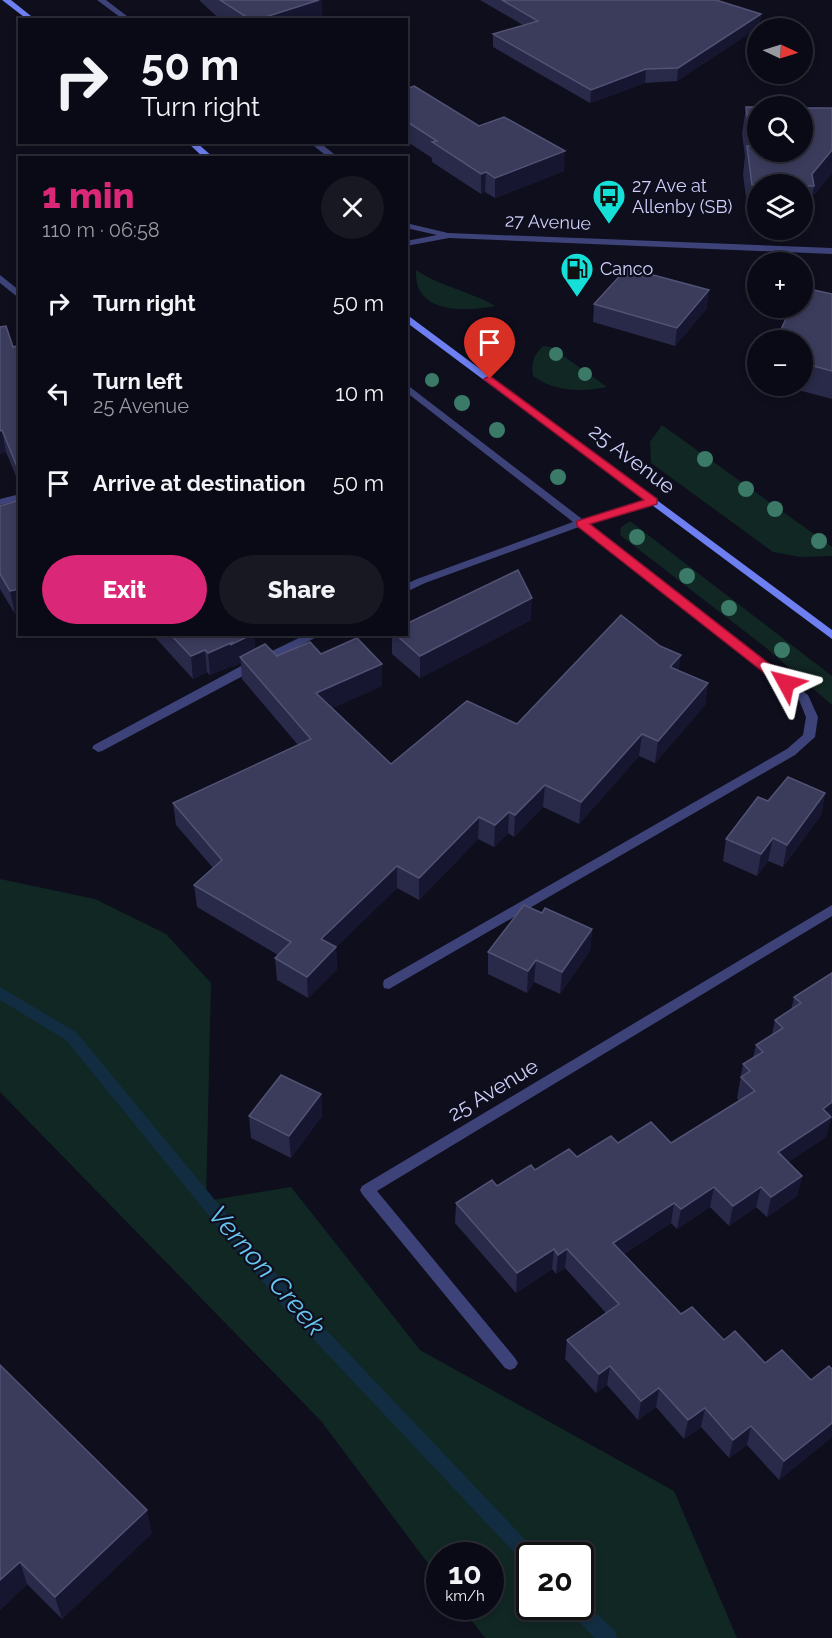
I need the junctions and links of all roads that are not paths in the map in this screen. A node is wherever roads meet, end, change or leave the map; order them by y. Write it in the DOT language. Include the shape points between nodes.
graph roads {
  1 [pos="6,0"];
  2 [pos="102,0"];
  3 [pos="30,18"];
  4 [pos="126,18"];
  5 [pos="193,144"];
  6 [pos="316,144"];
  7 [pos="208,156"];
  8 [pos="332,156"];
  9 [pos="408,225"];
  10 [pos="449,235"];
  11 [pos="408,244"];
  12 [pos="832,251"];
  13 [pos="0,278"];
  14 [pos="18,294"];
  15 [pos="408,318"];
  16 [pos="408,389"];
  17 [pos="18,498"];
  18 [pos="653,501"];
  19 [pos="0,502"];
  20 [pos="581,523"];
  21 [pos="408,577"];
  22 [pos="421,581"];
  23 [pos="408,588"];
  24 [pos="832,635"];
  25 [pos="313,636"];
  26 [pos="98,748"];
  27 [pos="832,910"];
  28 [pos="389,984"];
  29 [pos="510,1363"];
  1 -- 3 [label="main road"];
  2 -- 4 [label="street"];
  5 -- 7 [label="main road"];
  6 -- 8 [label="street"];
  9 -- 10 [label="street"];
  10 -- 11 [label="street, 27 Avenue"];
  10 -- 12 [label="street, 27 Avenue"];
  13 -- 14 [label="street"];
  15 -- 18 [label="main road, 25 Avenue"];
  16 -- 20 [label="street"];
  17 -- 19 [label="street"];
  18 -- 20 [label="street"];
  18 -- 24 [label="main road, 25 Avenue"];
  20 -- 22 [label="street"];
  20 -- 28 [label="street" via="804,698 812,717 809,737 791,752"];
  21 -- 22 [label="street"];
  22 -- 23 [label="street"];
  25 -- 26 [label="street"];
  27 -- 29 [label="street, 25 Avenue" via="367,1190"];
}
